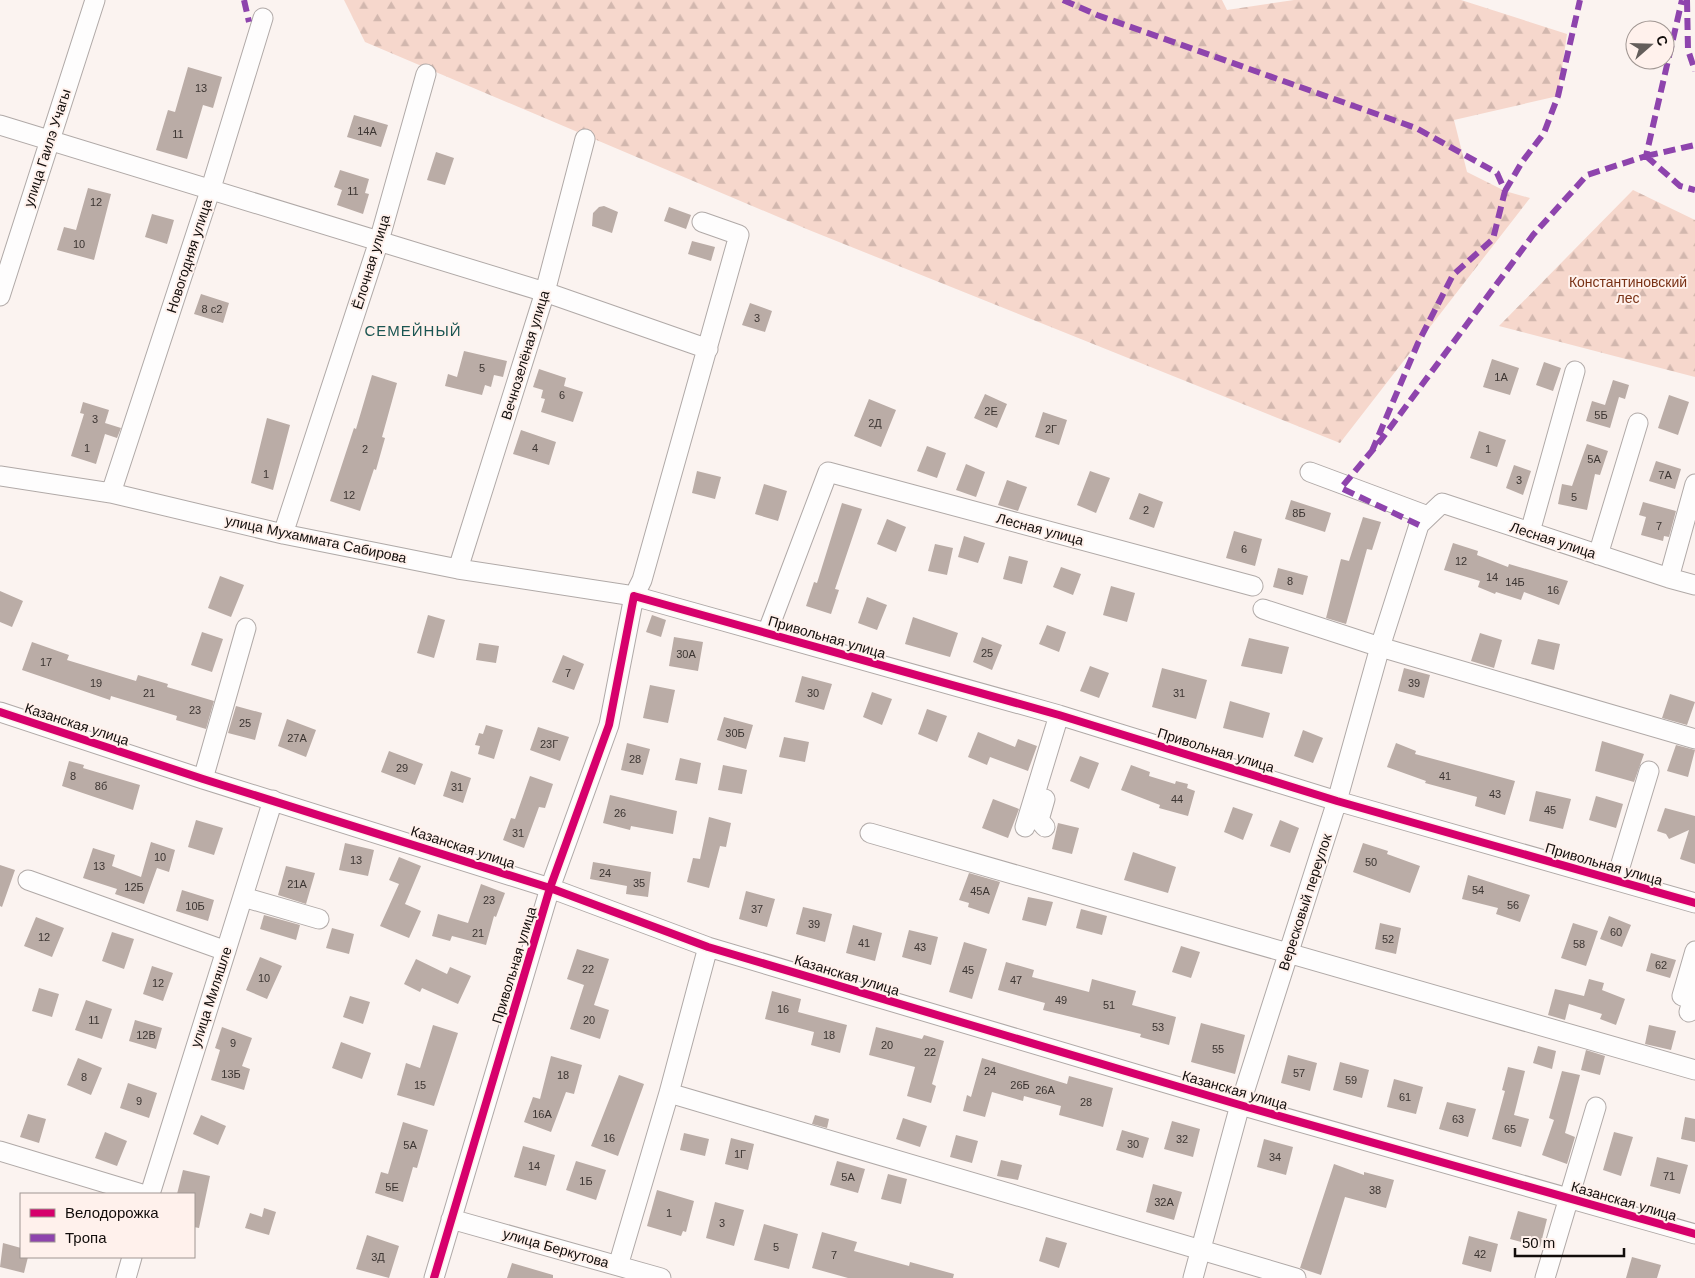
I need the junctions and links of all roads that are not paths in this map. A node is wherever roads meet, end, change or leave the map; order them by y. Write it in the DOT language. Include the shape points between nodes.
graph roads {
  1 [pos="95,0"];
  2 [pos="262,18"];
  3 [pos="426,74"];
  4 [pos="0,125"];
  5 [pos="585,138"];
  6 [pos="50,141"];
  7 [pos="211,188"];
  8 [pos="702,222"];
  9 [pos="379,241"];
  10 [pos="545,292"];
  11 [pos="0,296"];
  12 [pos="708,349"];
  13 [pos="1574,371"];
  14 [pos="1638,423"];
  15 [pos="1310,472"];
  16 [pos="0,476"];
  17 [pos="1695,484"];
  18 [pos="111,493"];
  19 [pos="1423,521"];
  20 [pos="1530,532"];
  21 [pos="283,534"];
  22 [pos="1598,555"];
  23 [pos="458,569"];
  24 [pos="1669,578"];
  25 [pos="1695,585"];
  26 [pos="1253,586"];
  27 [pos="634,596"];
  28 [pos="1263,609"];
  29 [pos="246,628"];
  30 [pos="767,633"];
  31 [pos="1380,647"];
  32 [pos="0,712"];
  33 [pos="1063,716"];
  34 [pos="1695,738"];
  35 [pos="1649,771"];
  36 [pos="203,779"];
  37 [pos="273,800"];
  38 [pos="1337,801"];
  39 [pos="1025,827"];
  40 [pos="1045,827"];
  41 [pos="870,833"];
  42 [pos="28,880"];
  43 [pos="1616,880"];
  44 [pos="550,888"];
  45 [pos="243,897"];
  46 [pos="1695,903"];
  47 [pos="319,919"];
  48 [pos="708,947"];
  49 [pos="226,951"];
  50 [pos="1695,951"];
  51 [pos="1288,954"];
  52 [pos="1689,999"];
  53 [pos="1695,1070"];
  54 [pos="669,1094"];
  55 [pos="1240,1105"];
  56 [pos="1596,1108"];
  57 [pos="0,1151"];
  58 [pos="139,1193"];
  59 [pos="150,1193"];
  60 [pos="1569,1198"];
  61 [pos="451,1219"];
  62 [pos="1695,1234"];
  63 [pos="1202,1250"];
  64 [pos="132,1258"];
  65 [pos="606,1269"];
  66 [pos="126,1278"];
  67 [pos="434,1278"];
  68 [pos="661,1278"];
  69 [pos="1193,1278"];
  70 [pos="1296,1278"];
  71 [pos="1545,1278"];
  1 -- 6 [label="street, улица Гаилэ Учагы"];
  2 -- 7 [label="street, Новогодняя улица"];
  3 -- 9 [label="street, Ёлочная улица"];
  4 -- 6 [label="street"];
  5 -- 10 [label="street, Вечнозелёная улица"];
  6 -- 7 [label="street"];
  6 -- 11 [label="street, улица Гаилэ Учагы"];
  7 -- 9 [label="street"];
  7 -- 18 [label="street, Новогодняя улица"];
  8 -- 12 [label="street" via="739,235"];
  9 -- 10 [label="street"];
  9 -- 21 [label="street, Ёлочная улица"];
  10 -- 12 [label="street"];
  10 -- 23 [label="street, Вечнозелёная улица"];
  12 -- 27 [label="street" via="642,580"];
  13 -- 20 [label="street"];
  14 -- 22 [label="street"];
  15 -- 19 [label="street"];
  16 -- 18 [label="street, улица Мухаммата Сабирова"];
  17 -- 24 [label="street"];
  18 -- 21 [label="street, улица Мухаммата Сабирова"];
  19 -- 20 [label="street, Лесная улица" via="1442,503"];
  19 -- 31 [label="street, Вересковый переулок"];
  20 -- 22 [label="street, Лесная улица"];
  21 -- 23 [label="street, улица Мухаммата Сабирова"];
  22 -- 24 [label="street, Лесная улица"];
  23 -- 27 [label="street, улица Мухаммата Сабирова"];
  24 -- 25 [label="street, Лесная улица"];
  26 -- 30 [label="street, Лесная улица" via="828,472"];
  27 -- 30 [label="street, Привольная улица"];
  27 -- 44 [label="street, Привольная улица" via="608,725"];
  28 -- 31 [label="street"];
  29 -- 36 [label="street"];
  30 -- 33 [label="street, Привольная улица"];
  31 -- 34 [label="street"];
  31 -- 38 [label="street, Вересковый переулок"];
  32 -- 36 [label="street, Казанская улица"];
  33 -- 38 [label="street, Привольная улица"];
  33 -- 39 [label="street"];
  33 -- 40 [label="street" via="1039,820"];
  35 -- 43 [label="street"];
  36 -- 37 [label="street, Казанская улица"];
  37 -- 44 [label="street, Казанская улица"];
  37 -- 45 [label="street, улица Миляшле"];
  38 -- 43 [label="street, Привольная улица"];
  38 -- 51 [label="street, Вересковый переулок"];
  41 -- 51 [label="street"];
  42 -- 49 [label="street"];
  43 -- 46 [label="street, Привольная улица"];
  44 -- 48 [label="street, Казанская улица"];
  44 -- 61 [label="street, Привольная улица"];
  45 -- 47 [label="street"];
  45 -- 49 [label="street, улица Миляшле"];
  48 -- 54 [label="street"];
  48 -- 55 [label="street, Казанская улица"];
  49 -- 59 [label="street, улица Миляшле"];
  50 -- 52 [label="street"];
  51 -- 53 [label="street"];
  51 -- 55 [label="street, Вересковый переулок"];
  54 -- 63 [label="street"];
  54 -- 65 [label="street"];
  55 -- 60 [label="street, Казанская улица"];
  55 -- 63 [label="street, Вересковый переулок"];
  56 -- 60 [label="street"];
  57 -- 58 [label="street"];
  60 -- 62 [label="street, Казанская улица"];
  60 -- 71 [label="street"];
  61 -- 65 [label="street, улица Беркутова"];
  61 -- 67 [label="street, Привольная улица"];
  63 -- 69 [label="street, Вересковый переулок"];
  63 -- 70 [label="street"];
  64 -- 66 [label="street"];
  65 -- 68 [label="street, улица Беркутова"];
}
